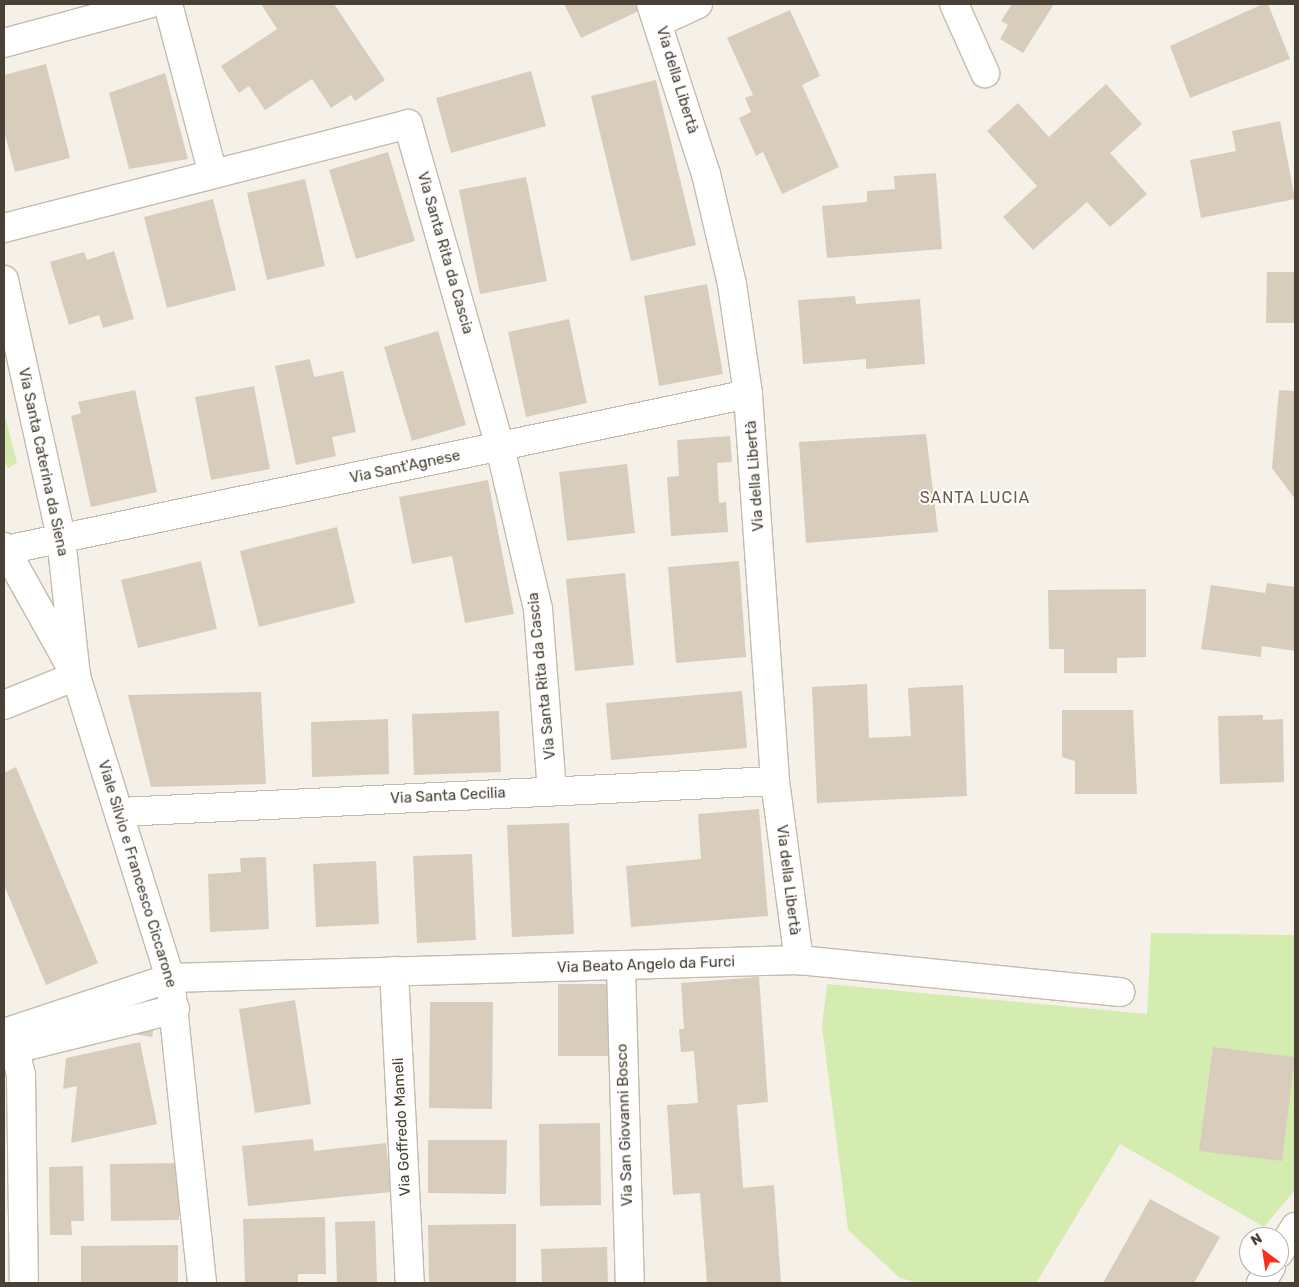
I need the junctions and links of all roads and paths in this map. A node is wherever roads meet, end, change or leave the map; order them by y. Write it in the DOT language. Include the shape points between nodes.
graph roads {
  1 [pos="150,4"];
  2 [pos="168,4"];
  3 [pos="698,4"];
  4 [pos="954,4"];
  5 [pos="655,13"];
  6 [pos="4,43"];
  7 [pos="985,73"];
  8 [pos="213,174"];
  9 [pos="4,228"];
  10 [pos="4,280"];
  11 [pos="748,394"];
  12 [pos="500,448"];
  13 [pos="61,538"];
  14 [pos="5,549"];
  15 [pos="76,676"];
  16 [pos="4,705"];
  17 [pos="775,781"];
  18 [pos="552,791"];
  19 [pos="120,812"];
  20 [pos="799,960"];
  21 [pos="621,967"];
  22 [pos="394,971"];
  23 [pos="170,978"];
  24 [pos="1120,992"];
  25 [pos="175,1009"];
  26 [pos="7,1040"];
  27 [pos="21,1178"];
  28 [pos="4,1203"];
  29 [pos="24,1283"];
  30 [pos="202,1283"];
  31 [pos="410,1283"];
  32 [pos="630,1283"];
  1 -- 6 [label="street"];
  2 -- 8 [label="street"];
  3 -- 5 [label="street"];
  4 -- 7 [label="street"];
  5 -- 11 [label="street, Via della Libertà" via="708,183 732,284"];
  8 -- 9 [label="street, Via Santa Rita da Cascia"];
  8 -- 12 [label="street, Via Santa Rita da Cascia" via="408,124"];
  10 -- 13 [label="street, Via Santa Caterina da Siena"];
  11 -- 12 [label="street, Via Sant'Agnese"];
  11 -- 17 [label="street, Via della Libertà"];
  12 -- 13 [label="street, Via Sant'Agnese"];
  12 -- 18 [label="street, Via Santa Rita da Cascia" via="538,609"];
  13 -- 14 [label="street, Via Sant'Agnese"];
  13 -- 15 [label="street, Via Santa Caterina da Siena"];
  14 -- 15 [label="street, Viale Silvio e Francesco Ciccarone"];
  15 -- 16 [label="street"];
  15 -- 19 [label="street, Viale Silvio e Francesco Ciccarone"];
  17 -- 18 [label="street, Via Santa Cecilia"];
  17 -- 20 [label="street, Via della Libertà"];
  18 -- 19 [label="street, Via Santa Cecilia"];
  19 -- 23 [label="street, Viale Silvio e Francesco Ciccarone"];
  20 -- 21 [label="street, Via Beato Angelo da Furci"];
  20 -- 24 [label="street, Via Beato Angelo da Furci"];
  21 -- 22 [label="street, Via Beato Angelo da Furci"];
  21 -- 32 [label="street, Via San Giovanni Bosco"];
  22 -- 23 [label="street, Via Beato Angelo da Furci"];
  22 -- 31 [label="street, Via Goffredo Mameli"];
  23 -- 25 [label="street, Viale Silvio e Francesco Ciccarone"];
  23 -- 26 [label="street, Via Beato Angelo da Furci"];
  25 -- 26 [label="street"];
  25 -- 30 [label="street, Viale Silvio e Francesco Ciccarone"];
  26 -- 27 [label="street" via="21,1075"];
  27 -- 28 [label="street"];
  27 -- 29 [label="street"];
}
